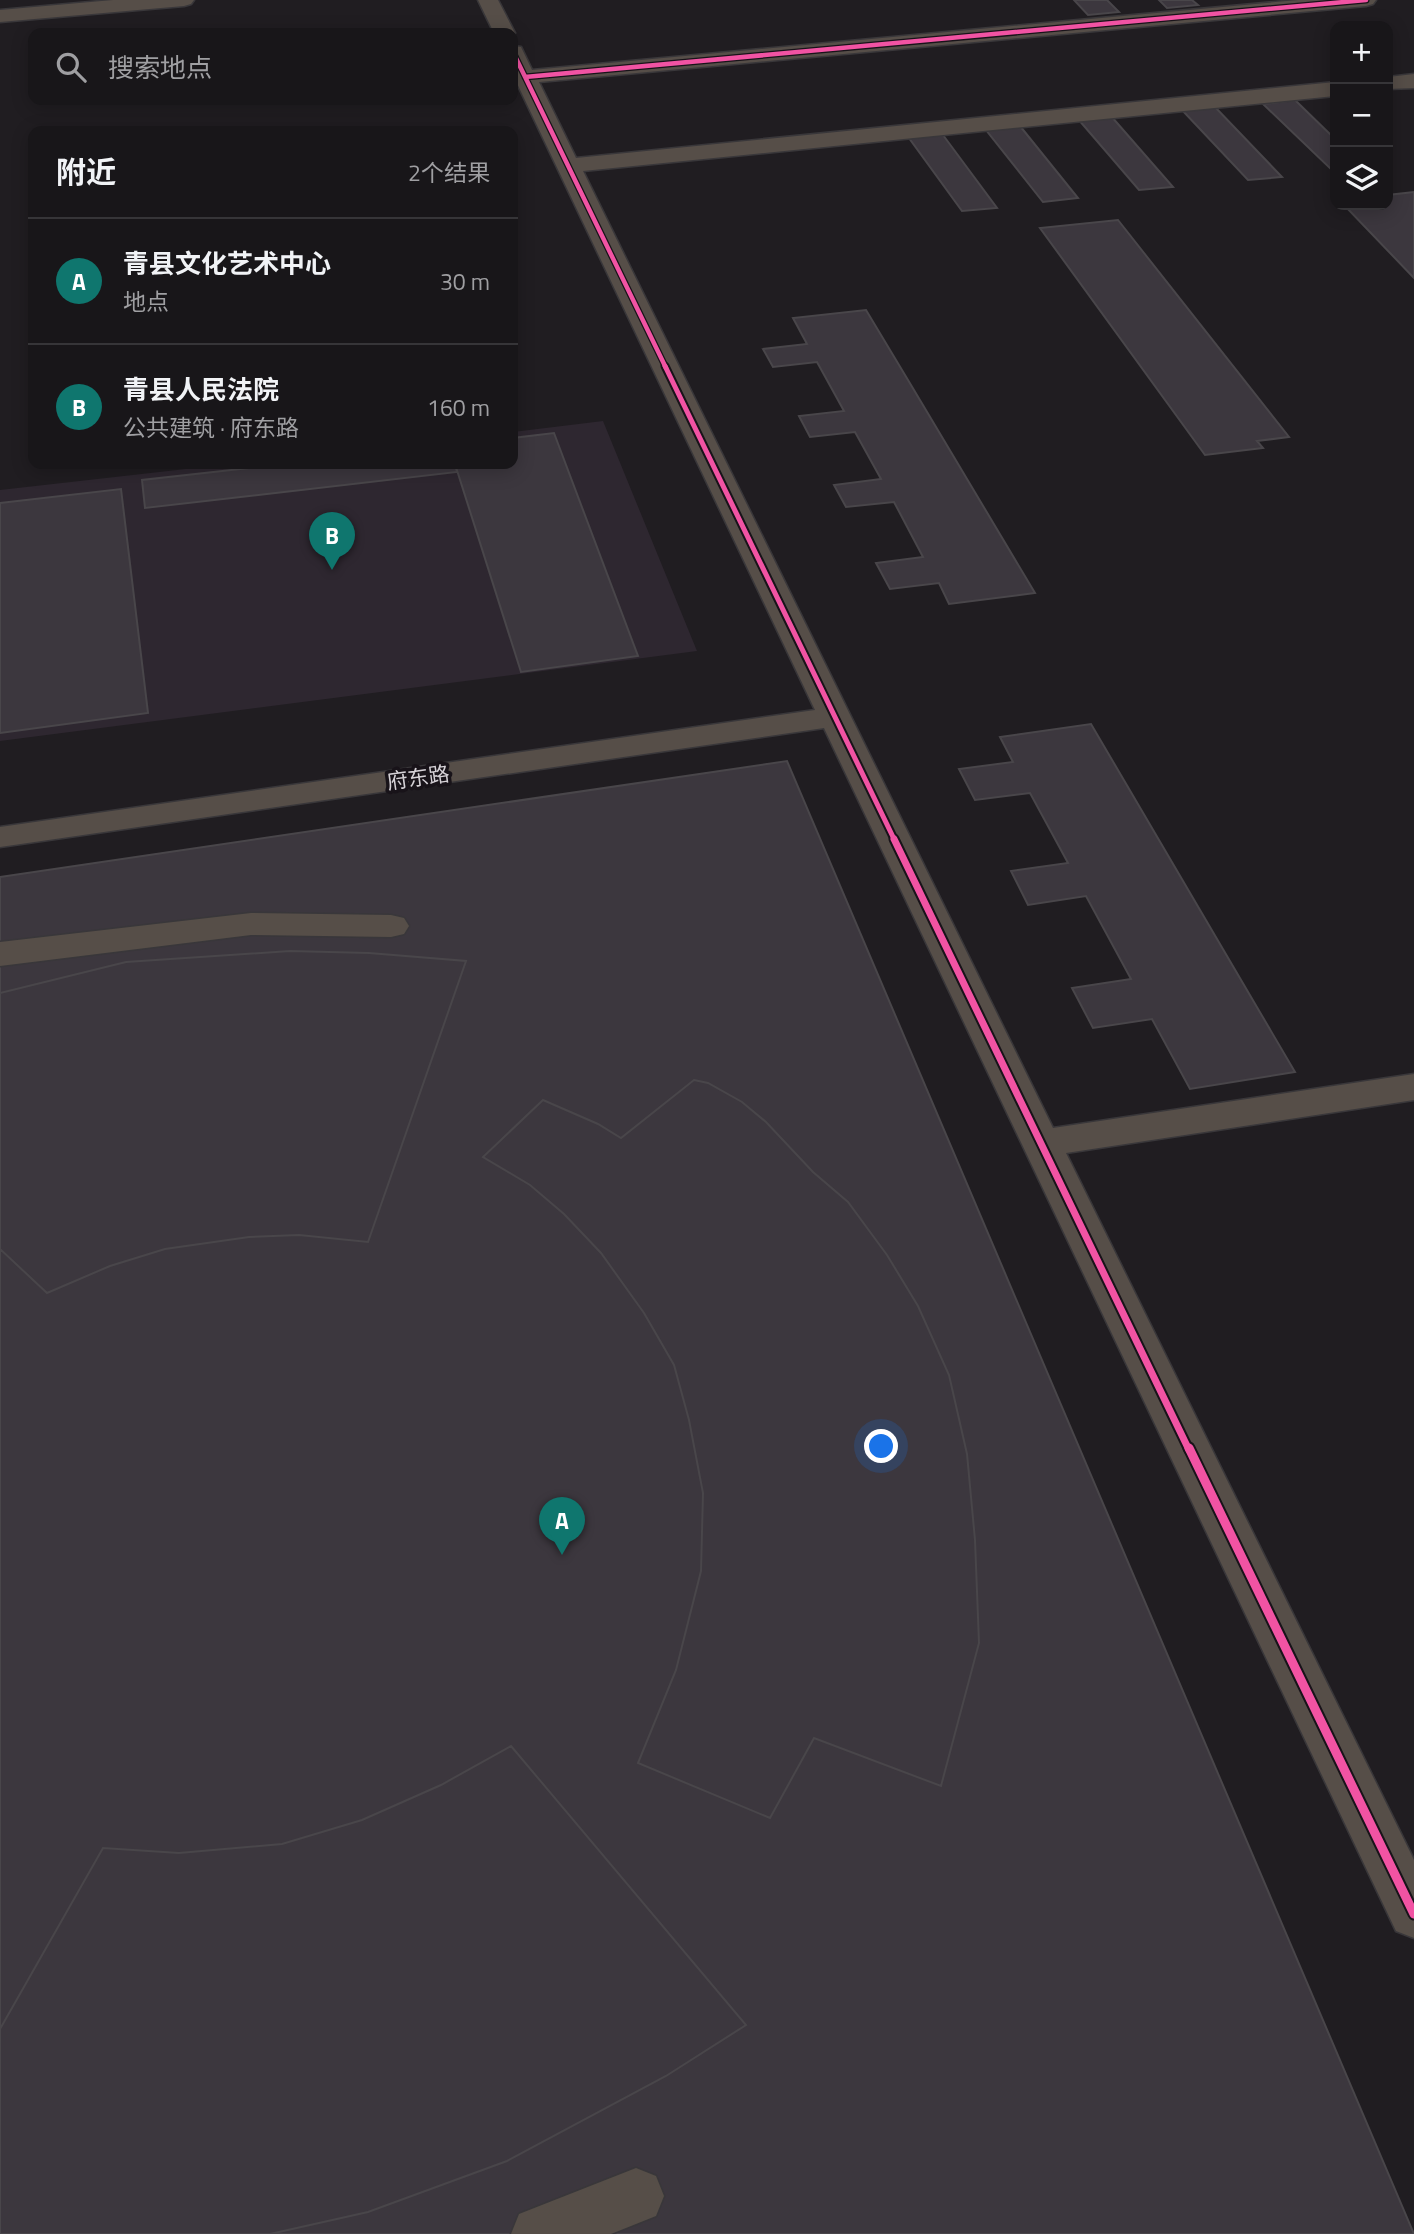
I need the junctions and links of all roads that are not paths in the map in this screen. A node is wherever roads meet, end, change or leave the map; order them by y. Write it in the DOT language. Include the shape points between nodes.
graph roads {
  1 [pos="184,0"];
  2 [pos="488,0"];
  3 [pos="1366,0"];
  4 [pos="0,16"];
  5 [pos="502,28"];
  6 [pos="519,64"];
  7 [pos="1414,81"];
  8 [pos="1393,83"];
  9 [pos="1330,90"];
  10 [pos="568,166"];
  11 [pos="835,717"];
  12 [pos="0,837"];
  13 [pos="391,926"];
  14 [pos="0,954"];
  15 [pos="1414,1087"];
  16 [pos="1041,1143"];
  17 [pos="1414,1914"];
  18 [pos="636,2196"];
  19 [pos="539,2234"];
  1 -- 4 [label="street"];
  2 -- 5 [label="street"];
  3 -- 6 [label="street"];
  6 -- 10 [label="street"];
  7 -- 8 [label="street"];
  9 -- 10 [label="street"];
  10 -- 11 [label="street"];
  11 -- 12 [label="street, 府东路"];
  11 -- 16 [label="street"];
  13 -- 14 [label="street" via="251,924"];
  15 -- 16 [label="street"];
  16 -- 17 [label="street"];
  18 -- 19 [label="street"];
}
